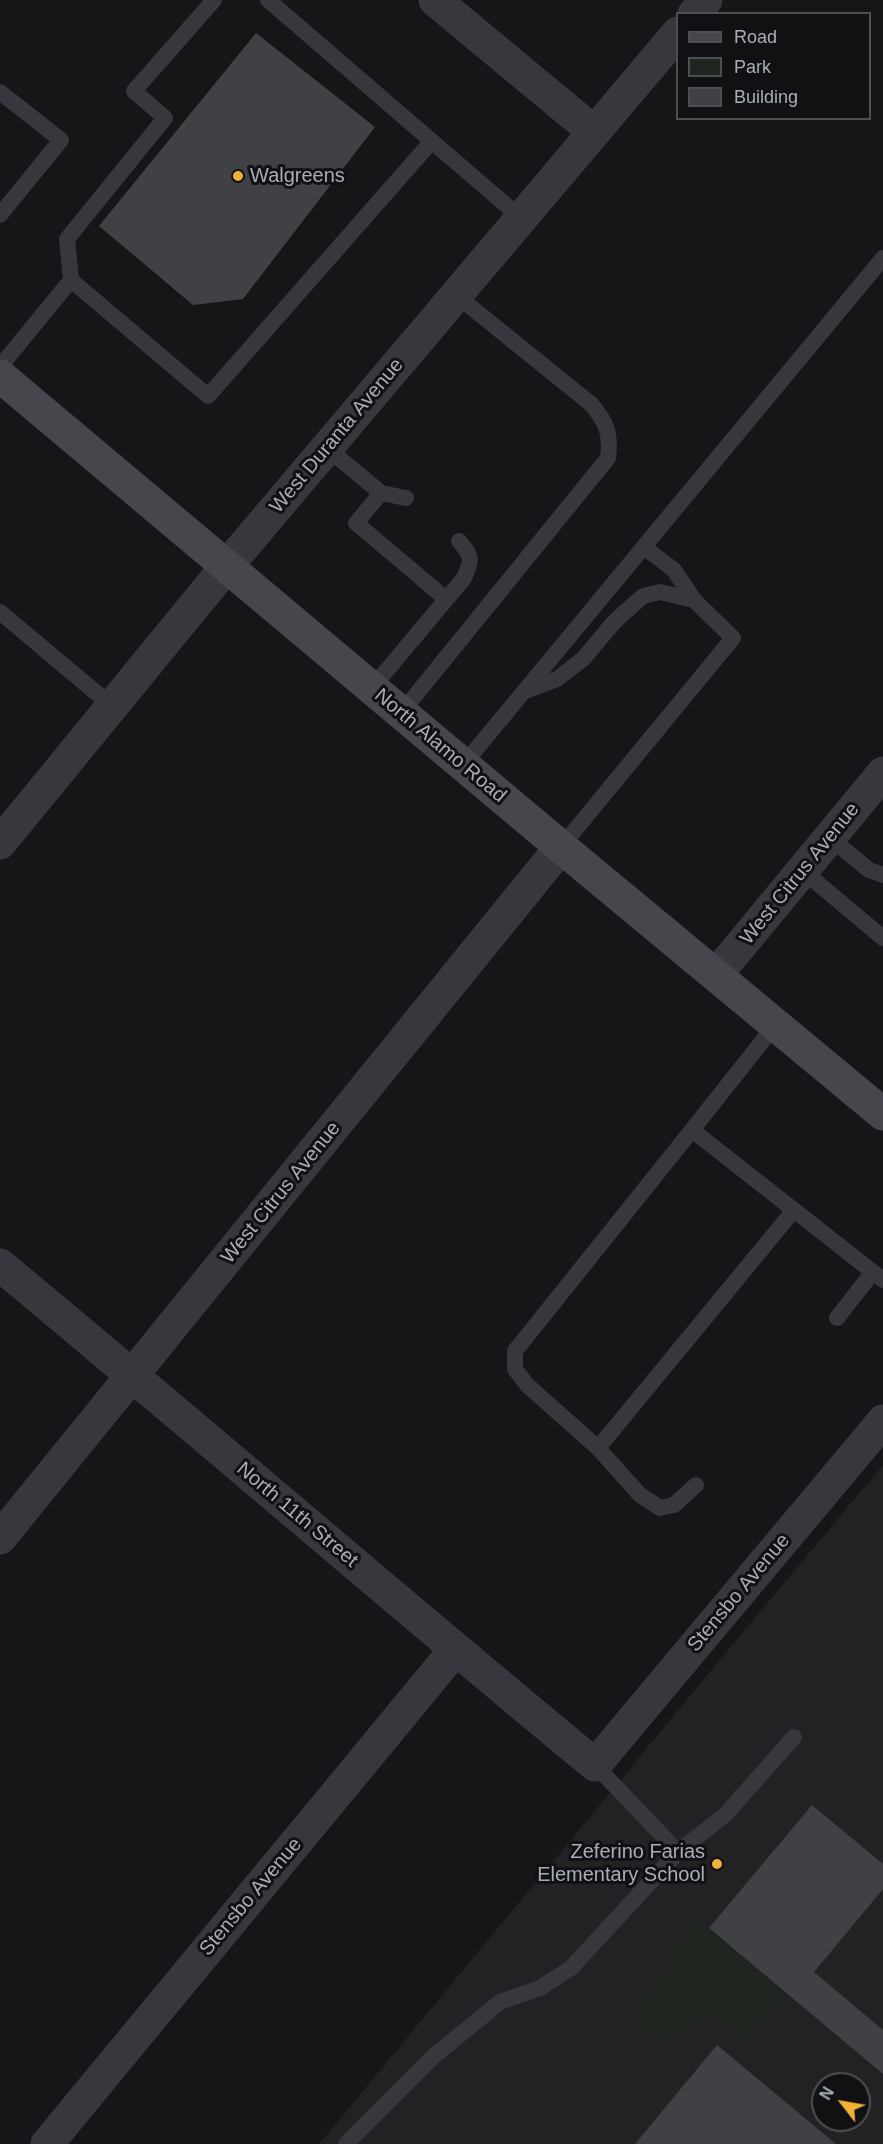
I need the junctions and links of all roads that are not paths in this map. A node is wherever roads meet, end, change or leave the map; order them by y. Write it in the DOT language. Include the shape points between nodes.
graph roads {
  1 [pos="214,0"];
  2 [pos="268,0"];
  3 [pos="435,0"];
  4 [pos="706,0"];
  5 [pos="696,12"];
  6 [pos="676,35"];
  7 [pos="0,92"];
  8 [pos="594,132"];
  9 [pos="432,141"];
  10 [pos="0,215"];
  11 [pos="521,218"];
  12 [pos="883,258"];
  13 [pos="71,280"];
  14 [pos="456,296"];
  15 [pos="0,367"];
  16 [pos="0,376"];
  17 [pos="327,448"];
  18 [pos="381,493"];
  19 [pos="406,498"];
  20 [pos="459,541"];
  21 [pos="644,547"];
  22 [pos="226,567"];
  23 [pos="446,599"];
  24 [pos="694,600"];
  25 [pos="0,612"];
  26 [pos="372,688"];
  27 [pos="526,690"];
  28 [pos="112,706"];
  29 [pos="401,713"];
  30 [pos="464,765"];
  31 [pos="883,773"];
  32 [pos="829,837"];
  33 [pos="0,843"];
  34 [pos="561,847"];
  35 [pos="802,870"];
  36 [pos="883,875"];
  37 [pos="883,938"];
  38 [pos="716,975"];
  39 [pos="776,1024"];
  40 [pos="883,1114"];
  41 [pos="692,1130"];
  42 [pos="794,1210"];
  43 [pos="0,1265"];
  44 [pos="878,1276"];
  45 [pos="837,1318"];
  46 [pos="133,1376"];
  47 [pos="883,1421"];
  48 [pos="598,1448"];
  49 [pos="696,1485"];
  50 [pos="0,1538"];
  51 [pos="455,1650"];
  52 [pos="794,1737"];
  53 [pos="595,1765"];
  54 [pos="678,1852"];
  55 [pos="47,2144"];
  56 [pos="346,2144"];
  1 -- 13 [label="lane" via="134,91 165,118 67,239"];
  2 -- 9 [label="lane"];
  3 -- 8 [label="street"];
  4 -- 5 [label="street"];
  6 -- 8 [label="street, West Duranta Avenue"];
  7 -- 10 [label="lane" via="61,140"];
  8 -- 11 [label="street, West Duranta Avenue"];
  9 -- 11 [label="lane"];
  9 -- 13 [label="lane" via="208,396"];
  11 -- 14 [label="street, West Duranta Avenue"];
  12 -- 21 [label="lane"];
  13 -- 15 [label="lane"];
  14 -- 17 [label="street, West Duranta Avenue"];
  14 -- 29 [label="lane" via="591,404 604,420 610,441 608,458"];
  16 -- 22 [label="main road, North Alamo Road"];
  17 -- 18 [label="lane"];
  17 -- 22 [label="street, West Duranta Avenue"];
  18 -- 19 [label="lane"];
  18 -- 23 [label="lane" via="356,523"];
  20 -- 23 [label="lane" via="469,553 471,564"];
  21 -- 24 [label="lane" via="674,570"];
  21 -- 27 [label="lane"];
  22 -- 26 [label="main road, North Alamo Road"];
  22 -- 28 [label="street, West Duranta Avenue"];
  23 -- 26 [label="lane"];
  24 -- 27 [label="lane" via="660,592 643,596 614,622 583,659 557,679"];
  24 -- 34 [label="lane" via="733,638"];
  25 -- 28 [label="lane"];
  26 -- 29 [label="main road, North Alamo Road"];
  27 -- 30 [label="lane"];
  28 -- 33 [label="street, West Duranta Avenue"];
  29 -- 30 [label="main road, North Alamo Road"];
  30 -- 34 [label="main road, North Alamo Road"];
  31 -- 32 [label="street, West Citrus Avenue"];
  32 -- 35 [label="street, West Citrus Avenue"];
  32 -- 36 [label="lane" via="869,870"];
  34 -- 38 [label="main road, North Alamo Road"];
  34 -- 46 [label="street, West Citrus Avenue"];
  35 -- 37 [label="lane"];
  35 -- 38 [label="street, West Citrus Avenue"];
  38 -- 39 [label="main road, North Alamo Road"];
  39 -- 40 [label="main road, North Alamo Road"];
  39 -- 41 [label="lane"];
  41 -- 42 [label="lane"];
  41 -- 48 [label="lane" via="515,1351 515,1369 527,1385"];
  42 -- 44 [label="lane"];
  42 -- 48 [label="lane"];
  43 -- 46 [label="street, North 11th Street"];
  44 -- 45 [label="lane"];
  46 -- 50 [label="street, West Citrus Avenue"];
  46 -- 51 [label="street, North 11th Street"];
  47 -- 53 [label="street, Stensbo Avenue"];
  48 -- 49 [label="lane" via="640,1495 660,1508 674,1505"];
  51 -- 53 [label="street, North 11th Street"];
  51 -- 55 [label="street, Stensbo Avenue"];
  52 -- 54 [label="lane" via="726,1814"];
  53 -- 54 [label="lane"];
  54 -- 56 [label="lane" via="571,1968 540,1988 500,2002 435,2056"];
}
